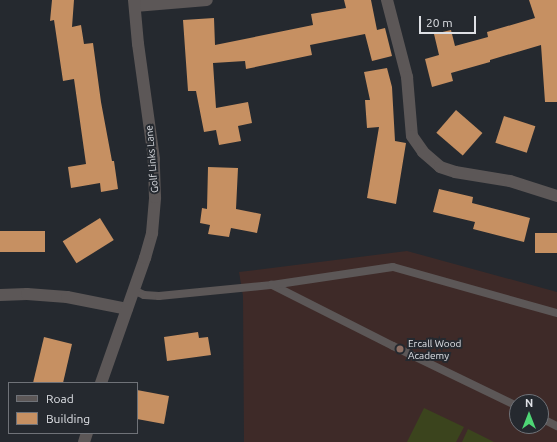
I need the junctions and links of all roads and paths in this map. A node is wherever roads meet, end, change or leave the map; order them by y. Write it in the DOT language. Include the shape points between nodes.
graph roads {
  1 [pos="207,0"];
  2 [pos="387,0"];
  3 [pos="134,3"];
  4 [pos="557,196"];
  5 [pos="272,285"];
  6 [pos="133,290"];
  7 [pos="0,295"];
  8 [pos="126,309"];
  9 [pos="557,313"];
  10 [pos="101,382"];
  11 [pos="509,402"];
  1 -- 3 [label="street"];
  2 -- 4 [label="street" via="408,77 412,136 426,156 440,167 455,172 510,181"];
  3 -- 6 [label="street, Golf Links Lane" via="156,183 152,234"];
  5 -- 6 [label="lane" via="159,296 144,295"];
  5 -- 9 [label="lane" via="393,267"];
  5 -- 11 [label="lane"];
  6 -- 8 [label="street, Golf Links Lane"];
  7 -- 8 [label="street" via="67,297"];
  8 -- 10 [label="street, Golf Links Lane"];
}
